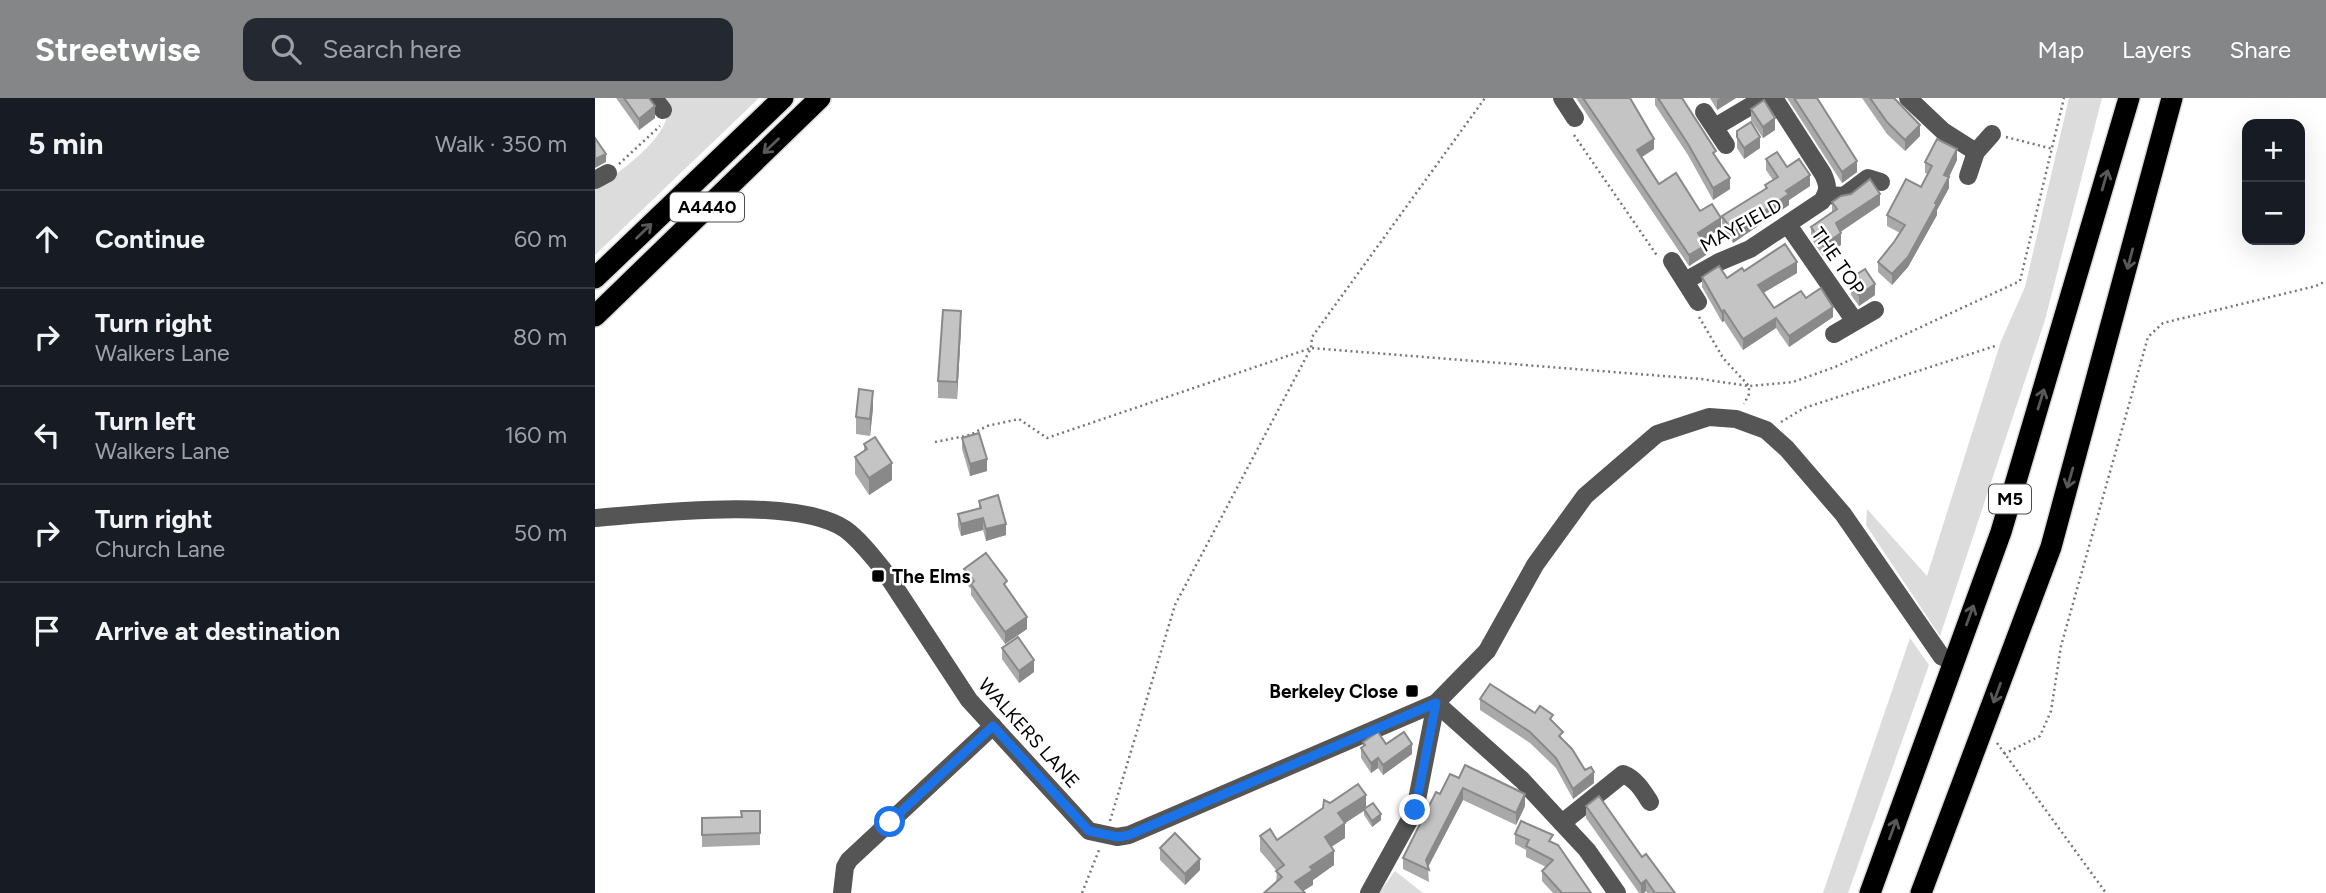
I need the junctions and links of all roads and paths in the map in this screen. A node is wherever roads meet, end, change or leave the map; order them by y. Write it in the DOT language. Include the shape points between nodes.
graph roads {
  1 [pos="783,98"];
  2 [pos="820,98"];
  3 [pos="1485,98"];
  4 [pos="1562,98"];
  5 [pos="1764,98"];
  6 [pos="1774,98"];
  7 [pos="1907,98"];
  8 [pos="2064,98"];
  9 [pos="2129,98"];
  10 [pos="2172,98"];
  11 [pos="659,104"];
  12 [pos="1704,112"];
  13 [pos="1575,118"];
  14 [pos="1715,127"];
  15 [pos="1992,134"];
  16 [pos="1726,145"];
  17 [pos="2053,149"];
  18 [pos="1976,152"];
  19 [pos="1968,176"];
  20 [pos="601,177"];
  21 [pos="1881,182"];
  22 [pos="1826,195"];
  23 [pos="1788,225"];
  24 [pos="1672,261"];
  25 [pos="595,278"];
  26 [pos="1685,281"];
  27 [pos="2326,281"];
  28 [pos="1698,302"];
  29 [pos="1875,310"];
  30 [pos="595,316"];
  31 [pos="1854,320"];
  32 [pos="1833,334"];
  33 [pos="1995,346"];
  34 [pos="1311,348"];
  35 [pos="1749,386"];
  36 [pos="1736,419"];
  37 [pos="1766,430"];
  38 [pos="935,442"];
  39 [pos="595,518"];
  40 [pos="1942,657"];
  41 [pos="1436,703"];
  42 [pos="993,726"];
  43 [pos="1995,739"];
  44 [pos="2004,754"];
  45 [pos="1650,802"];
  46 [pos="1562,824"];
  47 [pos="1105,835"];
  48 [pos="842,893"];
  49 [pos="1082,893"];
  50 [pos="1369,893"];
  51 [pos="1617,893"];
  52 [pos="1870,893"];
  53 [pos="1921,893"];
  54 [pos="2106,893"];
  25 -- 1 [label="highway, A4440, one-way"];
  2 -- 30 [label="highway, A4440, one-way"];
  3 -- 34 [label="path" via="1312,337"];
  4 -- 13 [label="street"];
  5 -- 14 [label="street"];
  6 -- 22 [label="street" via="1823,174 1828,184"];
  7 -- 18 [label="street" via="1943,131"];
  8 -- 17 [label="path"];
  52 -- 9 [label="highway, M5, one-way" via="2001,531"];
  10 -- 53 [label="highway, M5, one-way" via="2051,547"];
  11 -- 20 [label="path" via="665,115 661,125"];
  12 -- 14 [label="street"];
  13 -- 24 [label="path" via="1566,123 1664,266"];
  14 -- 16 [label="street"];
  15 -- 17 [label="path"];
  15 -- 18 [label="street"];
  17 -- 35 [label="path" via="2020,281 1835,367 1793,382"];
  18 -- 19 [label="street"];
  21 -- 22 [label="street" via="1868,178 1844,195"];
  22 -- 23 [label="street, MAYFIELD"];
  23 -- 26 [label="street, MAYFIELD"];
  23 -- 31 [label="street, THE TOP"];
  24 -- 26 [label="street"];
  26 -- 28 [label="street"];
  27 -- 44 [label="path" via="2163,323 2148,337 2061,646 2051,710 2040,736"];
  28 -- 35 [label="path" via="1693,306 1723,358"];
  29 -- 31 [label="street, THE TOP"];
  31 -- 32 [label="street, THE TOP"];
  33 -- 37 [label="path" via="1804,408"];
  34 -- 35 [label="path"];
  34 -- 38 [label="path" via="1047,438 1019,419"];
  34 -- 47 [label="path" via="1175,605"];
  35 -- 36 [label="path"];
  36 -- 37 [label="street"];
  36 -- 41 [label="street" via="1709,417 1657,434 1585,496 1535,565 1487,651"];
  37 -- 40 [label="street" via="1843,514"];
  39 -- 42 [label="street, WALKERS LANE" via="692,510 779,510 823,518 845,529 871,554 969,701"];
  41 -- 46 [label="street" via="1522,780"];
  41 -- 47 [label="street" via="1129,835"];
  41 -- 50 [label="street" via="1415,810"];
  42 -- 47 [label="street, WALKERS LANE" via="1089,831"];
  42 -- 48 [label="street" via="849,860"];
  43 -- 44 [label="path"];
  44 -- 54 [label="path"];
  45 -- 46 [label="street" via="1630,776 1623,774"];
  46 -- 51 [label="street"];
  47 -- 49 [label="path"];
}
